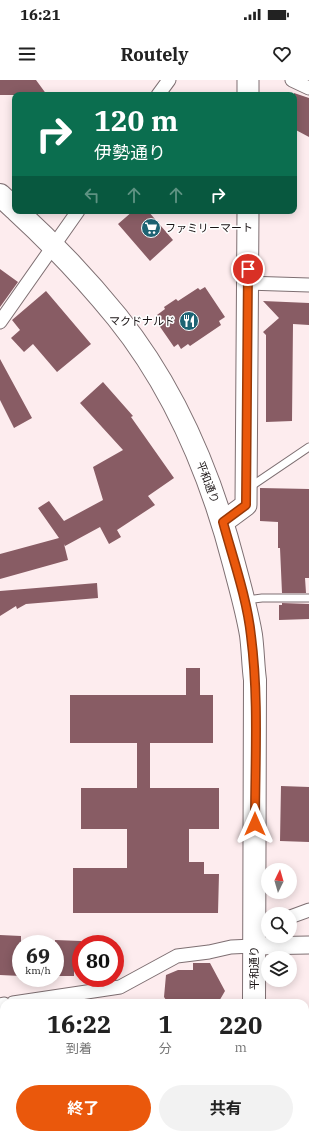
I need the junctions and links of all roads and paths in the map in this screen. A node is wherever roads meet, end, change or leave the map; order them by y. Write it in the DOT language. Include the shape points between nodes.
graph roads {
  1 [pos="169,80"];
  2 [pos="248,80"];
  3 [pos="292,80"];
  4 [pos="309,88"];
  5 [pos="160,92"];
  6 [pos="248,92"];
  7 [pos="0,195"];
  8 [pos="12,206"];
  9 [pos="20,214"];
  10 [pos="76,214"];
  11 [pos="248,214"];
  12 [pos="55,246"];
  13 [pos="248,283"];
  14 [pos="309,285"];
  15 [pos="0,322"];
  16 [pos="309,447"];
  17 [pos="248,488"];
  18 [pos="223,522"];
  19 [pos="309,598"];
  20 [pos="244,600"];
  21 [pos="309,910"];
  22 [pos="297,914"];
  23 [pos="253,946"];
  24 [pos="309,946"];
  25 [pos="40,999"];
  26 [pos="254,999"];
  1 -- 5 [label="street"];
  2 -- 6 [label="main road"];
  3 -- 4 [label="street"];
  7 -- 8 [label="highway, 平和通り"];
  9 -- 12 [label="highway, 平和通り"];
  10 -- 12 [label="street"];
  11 -- 13 [label="main road"];
  12 -- 15 [label="street"];
  12 -- 18 [label="highway, 平和通り" via="117,317 145,356 182,419 209,479"];
  13 -- 14 [label="street"];
  13 -- 17 [label="main road"];
  16 -- 17 [label="lane"];
  17 -- 18 [label="main road" via="246,505"];
  18 -- 20 [label="highway, 平和通り"];
  19 -- 20 [label="lane"];
  20 -- 23 [label="highway, 平和通り" via="251,635 255,680"];
  21 -- 22 [label="street"];
  23 -- 24 [label="street"];
  23 -- 25 [label="street" via="177,956 120,987"];
  23 -- 26 [label="highway, 平和通り"];
}
